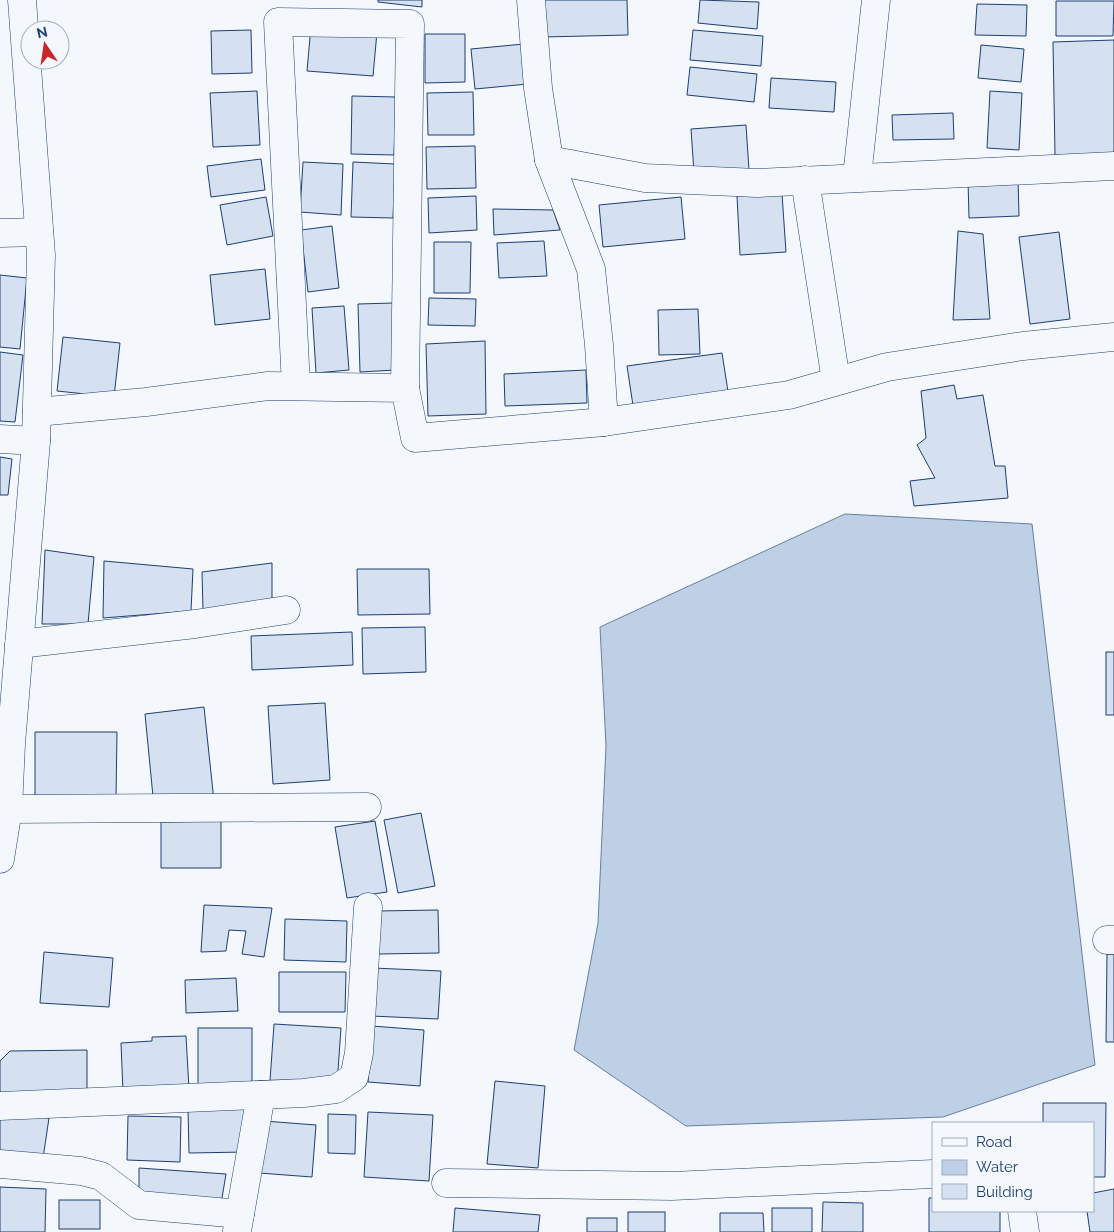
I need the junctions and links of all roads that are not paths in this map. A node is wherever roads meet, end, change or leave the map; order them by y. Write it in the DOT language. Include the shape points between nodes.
graph roads {
  1 [pos="22,0"];
  2 [pos="531,0"];
  3 [pos="876,0"];
  4 [pos="548,160"];
  5 [pos="1114,166"];
  6 [pos="857,177"];
  7 [pos="805,180"];
  8 [pos="39,232"];
  9 [pos="0,233"];
  10 [pos="1114,337"];
  11 [pos="836,382"];
  12 [pos="296,386"];
  13 [pos="405,388"];
  14 [pos="37,412"];
  15 [pos="604,422"];
  16 [pos="0,439"];
  17 [pos="36,441"];
  18 [pos="286,610"];
  19 [pos="19,644"];
  20 [pos="6,727"];
  21 [pos="367,807"];
  22 [pos="8,809"];
  23 [pos="0,859"];
  24 [pos="368,907"];
  25 [pos="261,1095"];
  26 [pos="0,1106"];
  27 [pos="0,1164"];
  28 [pos="932,1174"];
  29 [pos="446,1183"];
  30 [pos="1022,1212"];
  31 [pos="238,1223"];
  32 [pos="1025,1232"];
  1 -- 8 [label="street"];
  2 -- 4 [label="street"];
  3 -- 6 [label="street"];
  4 -- 7 [label="street" via="645,178 757,183"];
  4 -- 15 [label="street" via="590,269"];
  5 -- 6 [label="street"];
  6 -- 7 [label="street"];
  7 -- 11 [label="street"];
  8 -- 9 [label="street"];
  8 -- 14 [label="street"];
  10 -- 11 [label="street" via="1023,346 887,367"];
  11 -- 15 [label="street" via="789,395"];
  12 -- 13 [label="street"];
  12 -- 13 [label="street" via="278,22 410,24"];
  12 -- 14 [label="street" via="268,386"];
  13 -- 15 [label="street" via="415,438"];
  14 -- 17 [label="street"];
  16 -- 17 [label="street"];
  17 -- 19 [label="street"];
  18 -- 19 [label="street"];
  19 -- 20 [label="street"];
  20 -- 22 [label="street"];
  21 -- 22 [label="street"];
  22 -- 23 [label="street"];
  24 -- 25 [label="street" via="359,1053 354,1076 336,1088"];
  25 -- 26 [label="street"];
  25 -- 31 [label="street"];
  27 -- 31 [label="street" via="81,1171 101,1176 139,1205"];
  28 -- 29 [label="street" via="672,1186"];
  30 -- 32 [label="street"];
}
